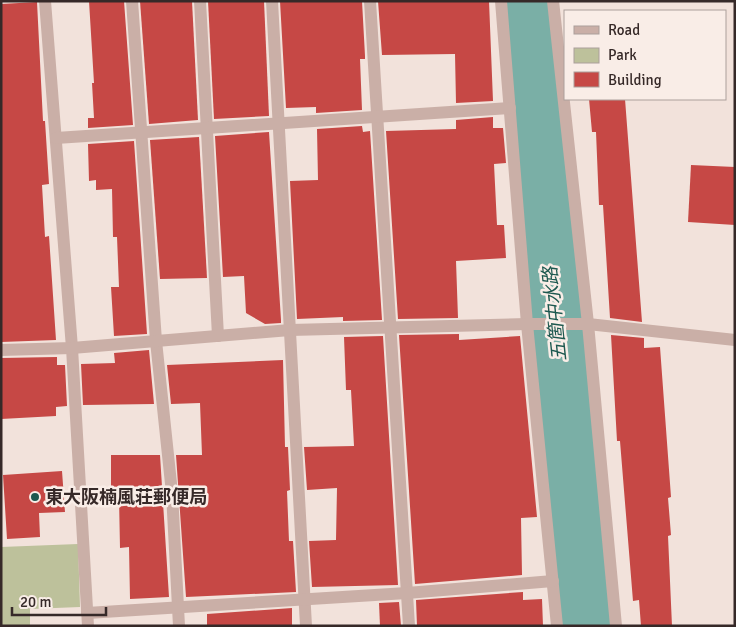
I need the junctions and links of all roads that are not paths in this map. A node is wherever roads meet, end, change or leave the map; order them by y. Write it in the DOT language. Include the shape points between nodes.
graph roads {
  1 [pos="45,1"];
  2 [pos="132,1"];
  3 [pos="200,1"];
  4 [pos="272,1"];
  5 [pos="370,1"];
  6 [pos="502,1"];
  7 [pos="553,1"];
  8 [pos="510,108"];
  9 [pos="377,115"];
  10 [pos="278,123"];
  11 [pos="206,128"];
  12 [pos="141,132"];
  13 [pos="56,138"];
  14 [pos="527,324"];
  15 [pos="582,324"];
  16 [pos="389,328"];
  17 [pos="290,330"];
  18 [pos="218,336"];
  19 [pos="735,340"];
  20 [pos="156,341"];
  21 [pos="72,348"];
  22 [pos="1,350"];
  23 [pos="553,582"];
  24 [pos="407,593"];
  25 [pos="304,598"];
  26 [pos="178,606"];
  27 [pos="88,619"];
  28 [pos="179,626"];
  29 [pos="306,626"];
  30 [pos="409,626"];
  31 [pos="557,626"];
  32 [pos="616,626"];
  1 -- 13 [label="street"];
  2 -- 12 [label="street"];
  3 -- 11 [label="street"];
  4 -- 10 [label="street"];
  5 -- 9 [label="street"];
  6 -- 8 [label="street"];
  7 -- 15 [label="street"];
  8 -- 9 [label="street"];
  8 -- 14 [label="street"];
  9 -- 10 [label="street"];
  9 -- 16 [label="street"];
  10 -- 11 [label="street"];
  10 -- 17 [label="street"];
  11 -- 12 [label="street"];
  11 -- 18 [label="street"];
  12 -- 13 [label="street"];
  12 -- 20 [label="street"];
  13 -- 21 [label="street"];
  14 -- 15 [label="street"];
  14 -- 16 [label="street"];
  14 -- 23 [label="street"];
  15 -- 19 [label="street"];
  15 -- 32 [label="street"];
  16 -- 17 [label="street"];
  16 -- 24 [label="street"];
  17 -- 18 [label="street"];
  17 -- 25 [label="street"];
  18 -- 20 [label="street"];
  20 -- 21 [label="street"];
  20 -- 26 [label="street" via="172,493"];
  21 -- 22 [label="street"];
  21 -- 27 [label="street"];
  23 -- 24 [label="street"];
  23 -- 31 [label="street"];
  24 -- 25 [label="street"];
  24 -- 30 [label="street"];
  25 -- 26 [label="street"];
  25 -- 29 [label="street"];
  26 -- 27 [label="street"];
  26 -- 28 [label="street"];
}
